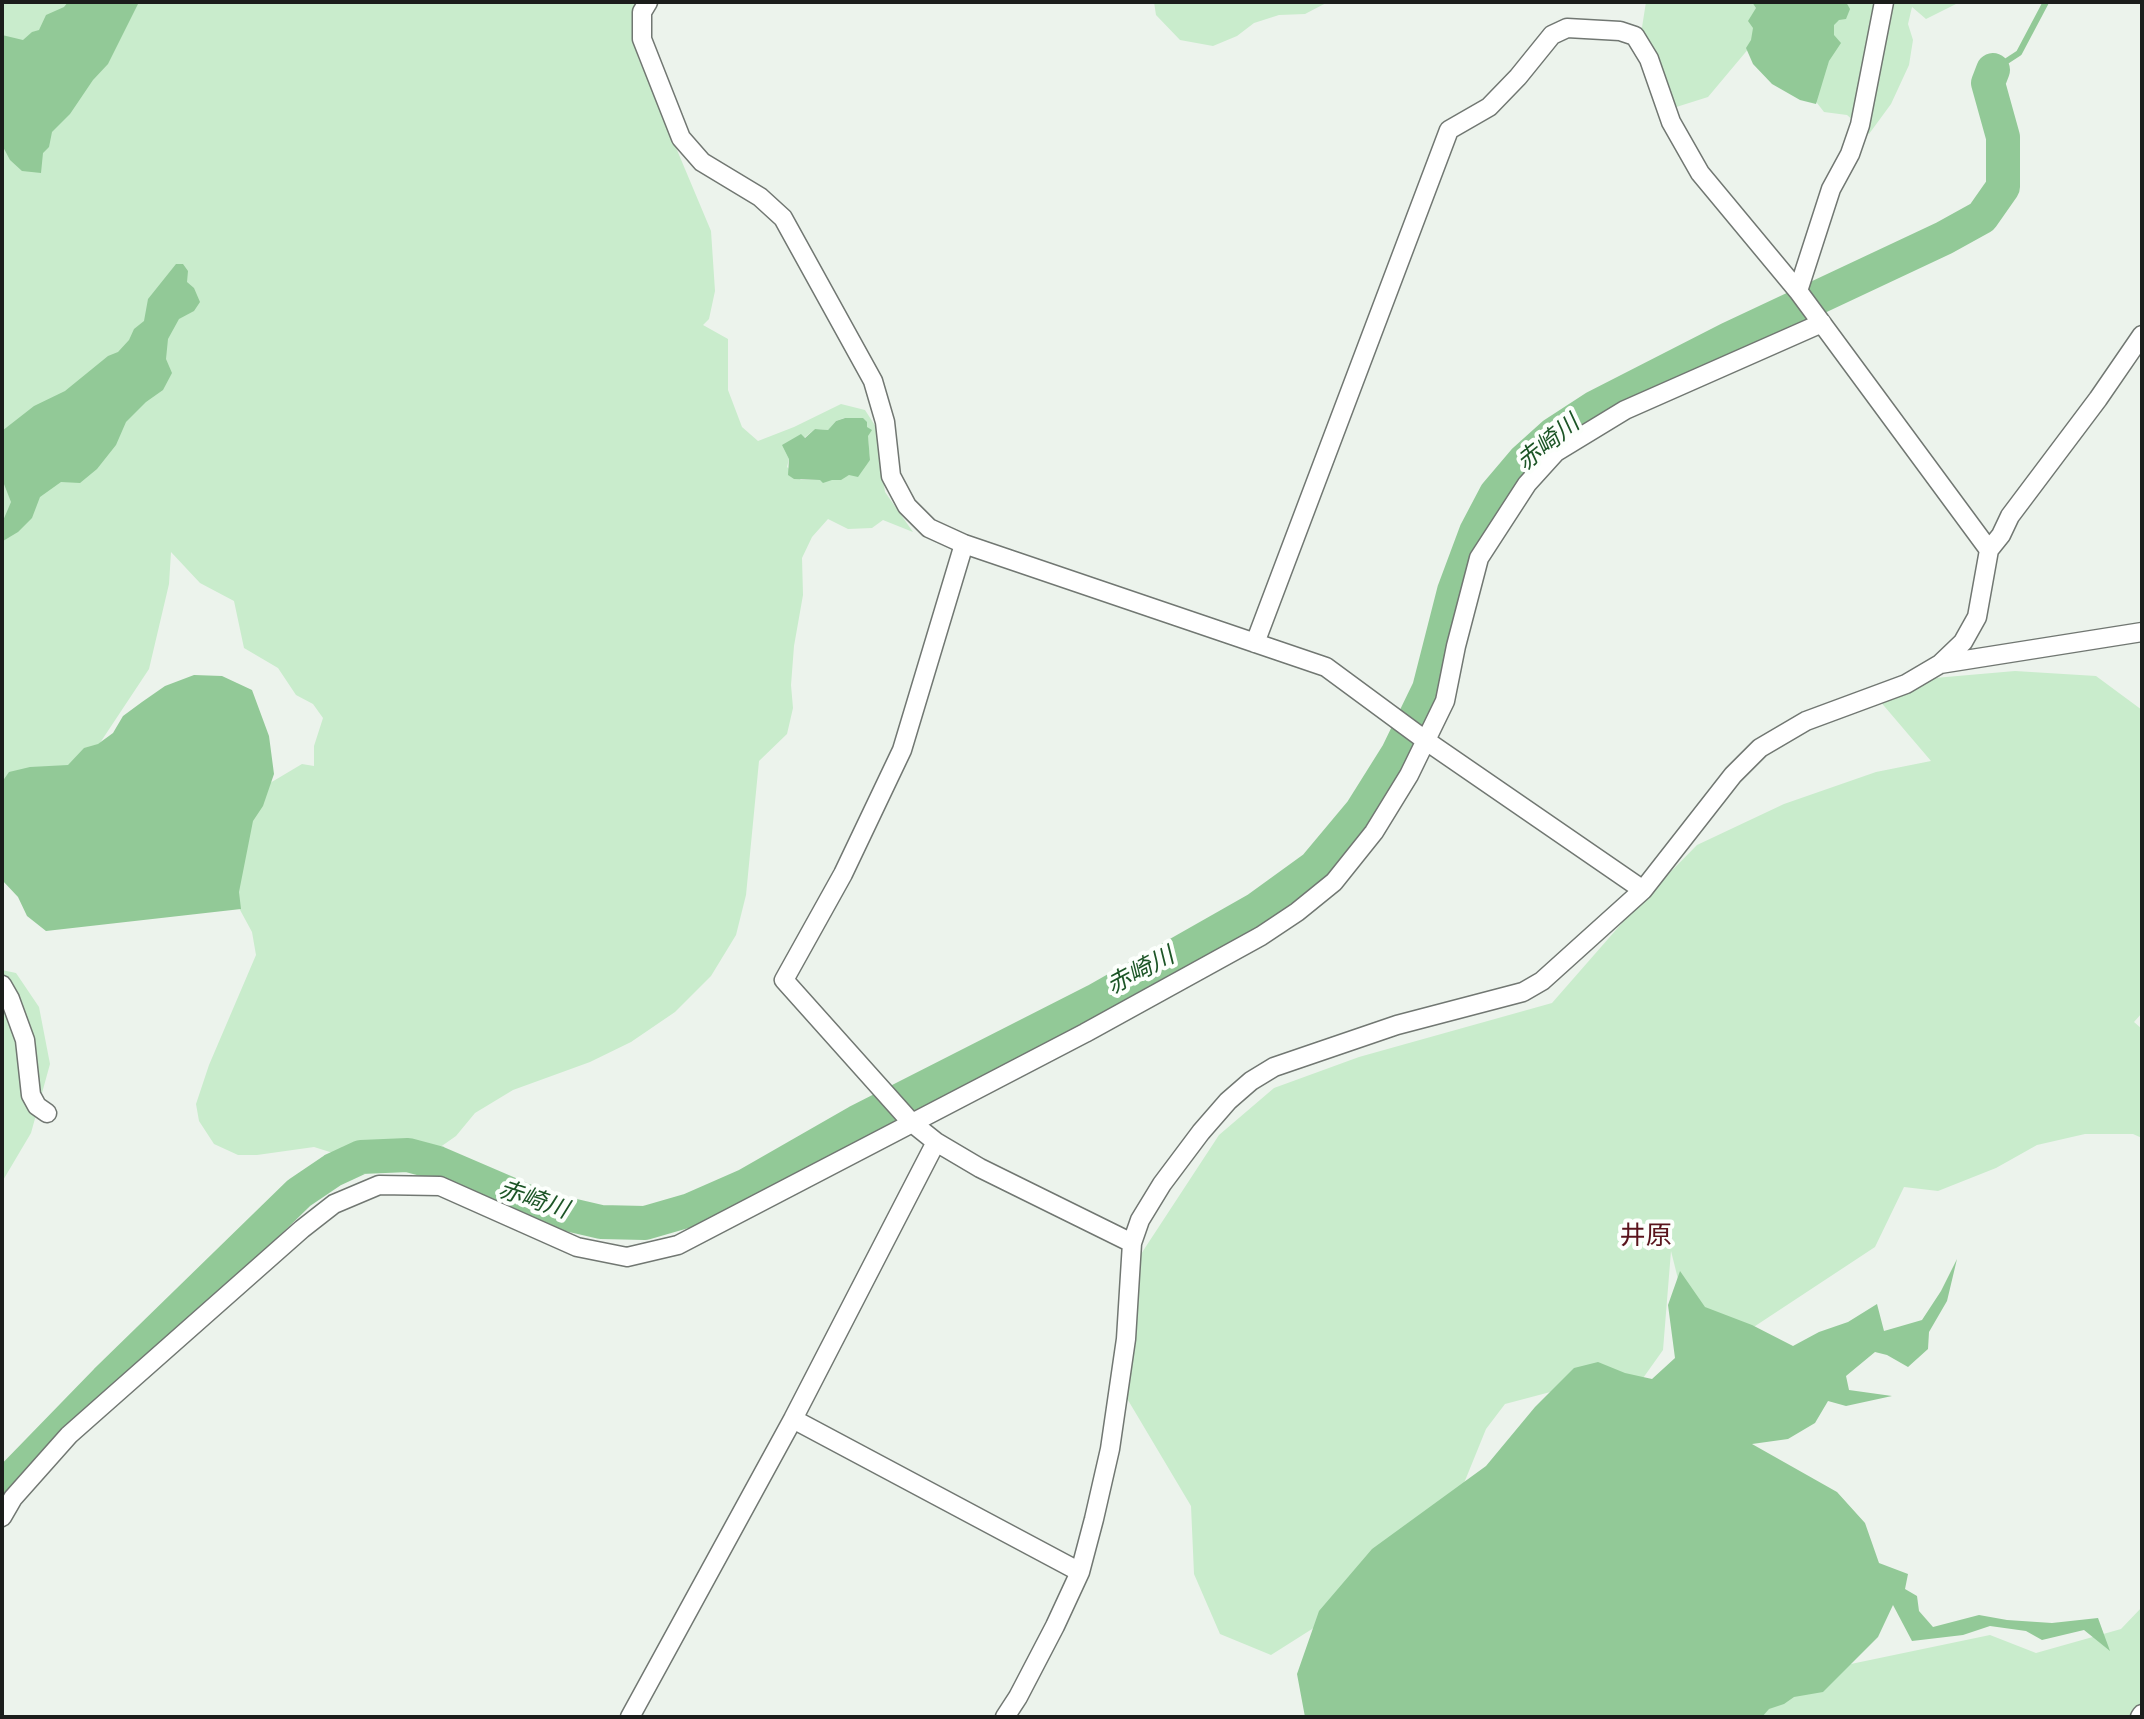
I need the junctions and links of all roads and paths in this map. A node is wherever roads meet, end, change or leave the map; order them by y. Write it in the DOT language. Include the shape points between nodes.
graph roads {
  1 [pos="648,2"];
  2 [pos="1884,2"];
  3 [pos="1798,291"];
  4 [pos="1822,323"];
  5 [pos="2142,335"];
  6 [pos="964,544"];
  7 [pos="1989,550"];
  8 [pos="2142,632"];
  9 [pos="1255,643"];
  10 [pos="1940,664"];
  11 [pos="1425,740"];
  12 [pos="1643,890"];
  13 [pos="2,985"];
  14 [pos="47,1113"];
  15 [pos="911,1122"];
  16 [pos="936,1142"];
  17 [pos="1132,1243"];
  18 [pos="793,1419"];
  19 [pos="2,1517"];
  20 [pos="1080,1572"];
  21 [pos="630,1717"];
  22 [pos="1005,1717"];
  1 -- 6 [label="street" via="642,12 642,39 681,138 702,162 760,197 783,218 873,381 885,422 891,476 907,506 929,528"];
  2 -- 3 [label="street" via="1860,125 1831,189"];
  3 -- 4 [label="street"];
  3 -- 9 [label="street" via="1700,173 1671,122 1649,59 1635,36 1567,28 1552,35 1489,107 1449,130"];
  4 -- 7 [label="street"];
  4 -- 11 [label="street" via="1625,410 1556,452 1527,484 1479,558 1445,701"];
  5 -- 7 [label="street"];
  6 -- 9 [label="street"];
  6 -- 15 [label="street" via="902,750 843,874 784,980"];
  7 -- 10 [label="street" via="1977,617 1963,642"];
  8 -- 10 [label="street"];
  9 -- 11 [label="street" via="1326,667"];
  10 -- 12 [label="street" via="1906,684 1806,721 1760,748"];
  11 -- 12 [label="street"];
  11 -- 15 [label="street" via="1374,832 1334,882 1297,912 1085,1033"];
  12 -- 17 [label="street" via="1523,992 1397,1025 1274,1067 1251,1081 1201,1132 1162,1184"];
  13 -- 14 [label="street" via="25,1040 31,1095"];
  15 -- 16 [label="street"];
  15 -- 19 [label="street" via="678,1245 627,1257 577,1247 440,1186 379,1185 334,1204 69,1435"];
  16 -- 17 [label="street"];
  16 -- 18 [label="street"];
  17 -- 20 [label="street" via="1126,1339 1110,1449"];
  18 -- 20 [label="street"];
  18 -- 21 [label="street"];
  20 -- 22 [label="street"];
}
